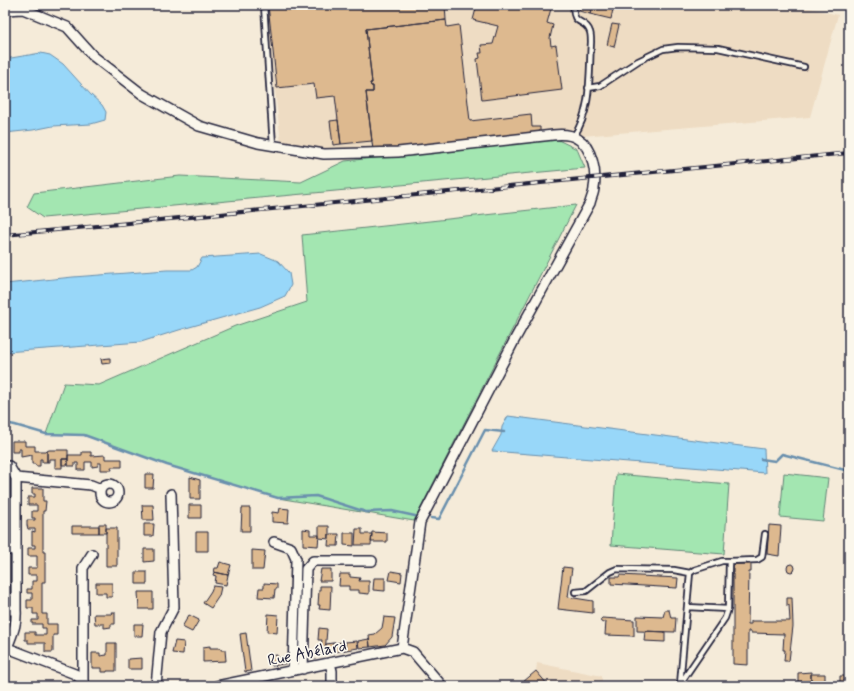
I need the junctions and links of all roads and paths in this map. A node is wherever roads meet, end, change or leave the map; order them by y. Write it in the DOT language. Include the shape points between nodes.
graph roads {
  1 [pos="264,5"];
  2 [pos="574,5"];
  3 [pos="5,10"];
  4 [pos="804,67"];
  5 [pos="588,88"];
  6 [pos="574,136"];
  7 [pos="272,146"];
  8 [pos="9,466"];
  9 [pos="16,478"];
  10 [pos="101,489"];
  11 [pos="171,494"];
  12 [pos="765,534"];
  13 [pos="274,542"];
  14 [pos="5,550"];
  15 [pos="16,550"];
  16 [pos="92,554"];
  17 [pos="372,561"];
  18 [pos="729,561"];
  19 [pos="690,573"];
  20 [pos="575,592"];
  21 [pos="687,607"];
  22 [pos="728,609"];
  23 [pos="5,610"];
  24 [pos="16,610"];
  25 [pos="6,648"];
  26 [pos="402,648"];
  27 [pos="330,663"];
  28 [pos="303,669"];
  29 [pos="293,670"];
  30 [pos="84,684"];
  31 [pos="679,685"];
  32 [pos="156,686"];
  33 [pos="217,686"];
  34 [pos="332,686"];
  35 [pos="442,686"];
  1 -- 7 [label="lane"];
  2 -- 5 [label="lane" via="574,17 588,27 590,32"];
  3 -- 7 [label="street" via="23,9 66,28 93,56 142,94 199,126"];
  4 -- 5 [label="lane" via="718,48 678,47 663,49 600,86"];
  5 -- 6 [label="lane" via="587,103 579,129"];
  6 -- 7 [label="street" via="553,135 398,152 324,154"];
  6 -- 26 [label="street" via="585,145 592,162 595,180 590,203 515,339 420,522"];
  8 -- 9 [label="street"];
  9 -- 10 [label="street" via="91,485"];
  9 -- 15 [label="street"];
  11 -- 32 [label="street" via="174,607 161,632"];
  12 -- 18 [label="lane" via="762,557 757,560"];
  13 -- 29 [label="street" via="291,548 296,559"];
  14 -- 15 [label="street"];
  15 -- 24 [label="street"];
  16 -- 30 [label="street" via="83,568"];
  17 -- 28 [label="street" via="313,561 306,569"];
  18 -- 19 [label="lane" via="722,561"];
  18 -- 22 [label="lane"];
  19 -- 20 [label="lane" via="674,570 617,569 586,591"];
  19 -- 21 [label="lane"];
  21 -- 22 [label="lane"];
  21 -- 31 [label="lane"];
  22 -- 31 [label="lane" via="726,618"];
  23 -- 24 [label="street"];
  24 -- 25 [label="street" via="16,625"];
  25 -- 30 [label="street" via="75,674"];
  26 -- 27 [label="street, Rue Abélard"];
  26 -- 35 [label="street" via="413,652"];
  27 -- 28 [label="street, Rue Abélard"];
  27 -- 34 [label="street"];
  28 -- 29 [label="street, Rue Abélard"];
  29 -- 33 [label="street, Rue Abélard"];
}
